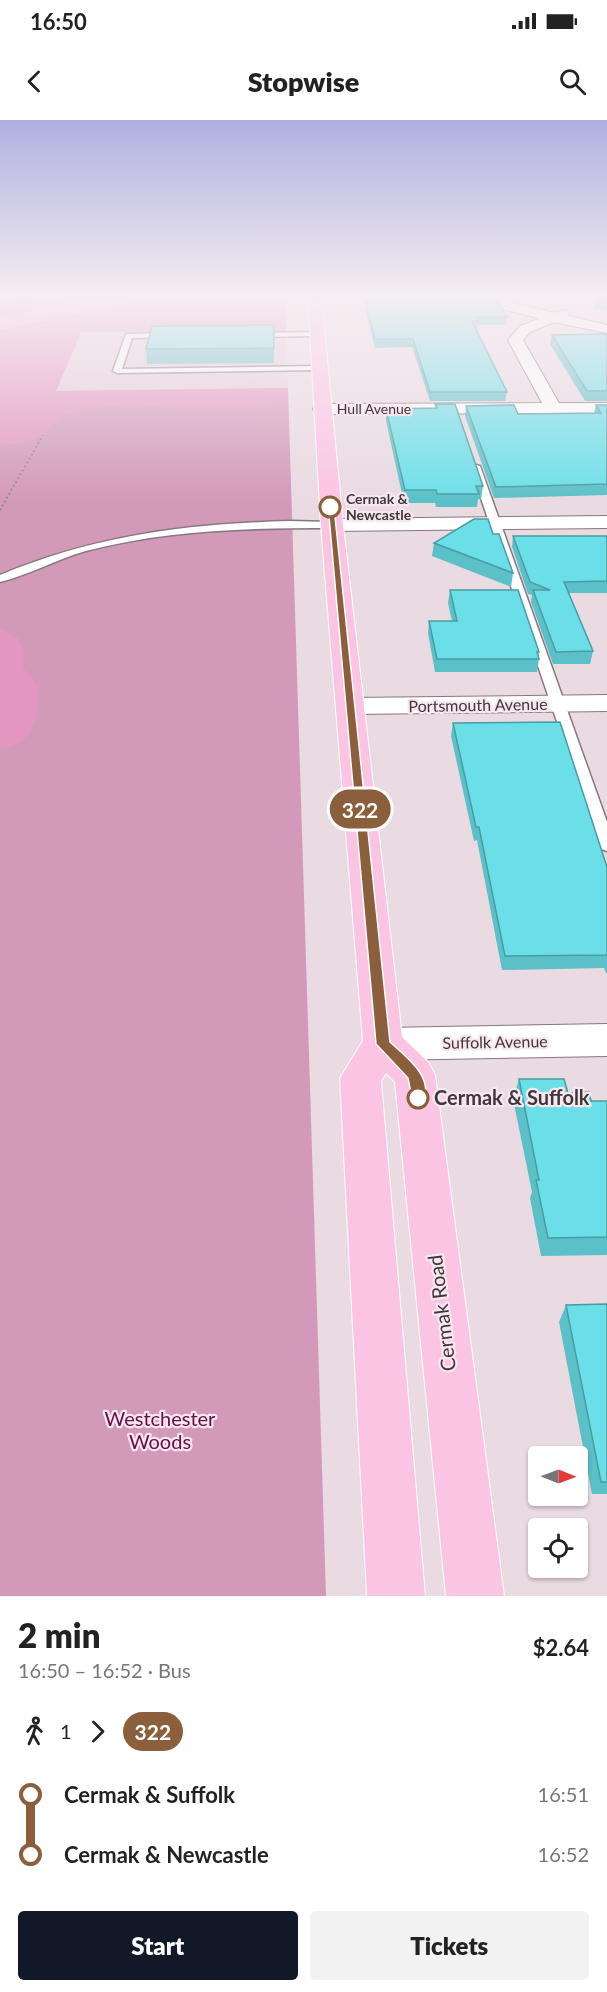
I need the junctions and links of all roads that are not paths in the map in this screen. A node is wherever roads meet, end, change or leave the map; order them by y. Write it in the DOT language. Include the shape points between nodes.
graph roads {
  1 [pos="119,365"];
  2 [pos="318,365"];
  3 [pos="529,365"];
  4 [pos="318,368"];
  5 [pos="553,408"];
  6 [pos="607,408"];
  7 [pos="322,409"];
  8 [pos="456,409"];
  9 [pos="462,427"];
  10 [pos="473,458"];
  11 [pos="607,522"];
  12 [pos="495,523"];
  13 [pos="332,525"];
  14 [pos="0,579"];
  15 [pos="607,703"];
  16 [pos="558,704"];
  17 [pos="350,706"];
  18 [pos="607,845"];
  19 [pos="607,1040"];
  20 [pos="383,1044"];
  21 [pos="396,1596"];
  22 [pos="475,1596"];
  1 -- 4 [label="lane" via="117,370"];
  2 -- 4 [label="main road"];
  3 -- 5 [label="street"];
  4 -- 7 [label="main road"];
  5 -- 6 [label="street, Hull Avenue"];
  5 -- 8 [label="street, Hull Avenue"];
  7 -- 8 [label="street, Hull Avenue"];
  7 -- 13 [label="main road"];
  8 -- 9 [label="lane"];
  10 -- 12 [label="lane"];
  11 -- 12 [label="street"];
  12 -- 13 [label="street"];
  12 -- 16 [label="lane"];
  13 -- 14 [label="lane" via="259,524 150,532 30,565"];
  13 -- 17 [label="main road"];
  15 -- 16 [label="street, Portsmouth Avenue"];
  16 -- 17 [label="street, Portsmouth Avenue"];
  16 -- 18 [label="lane"];
  17 -- 20 [label="main road"];
  19 -- 20 [label="street, Suffolk Avenue"];
  20 -- 21 [label="main road" via="360,1078"];
  20 -- 22 [label="main road, Cermak Road" via="415,1076"];
}
